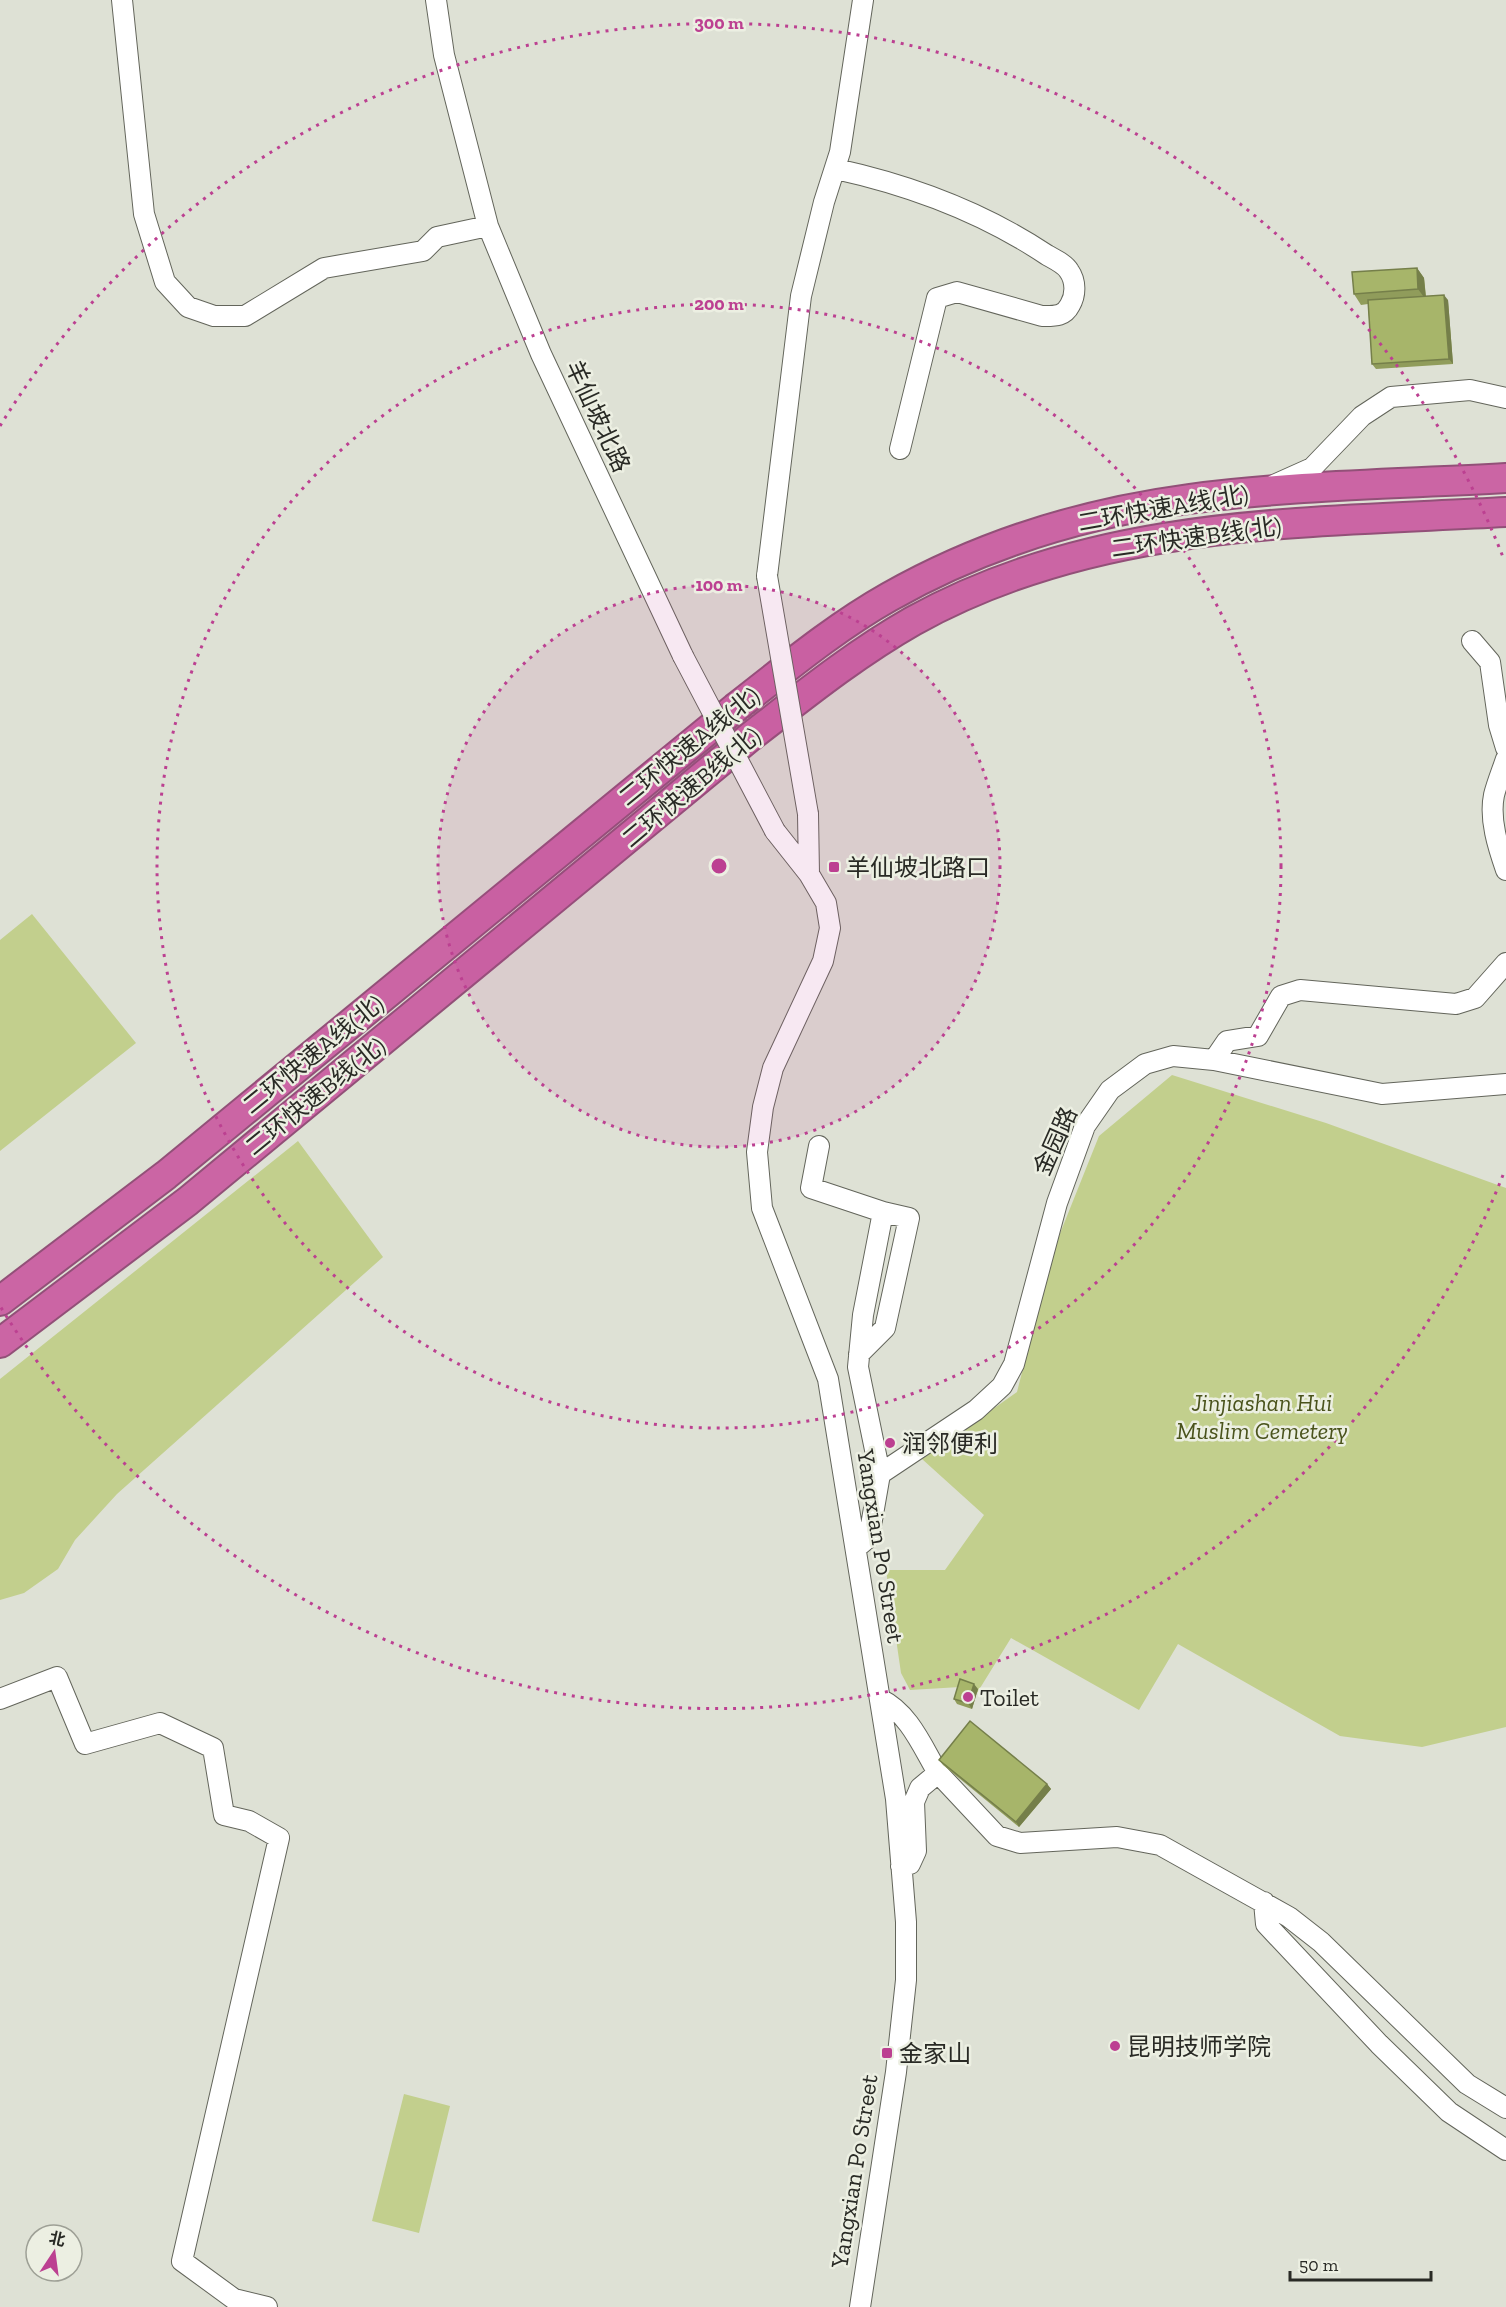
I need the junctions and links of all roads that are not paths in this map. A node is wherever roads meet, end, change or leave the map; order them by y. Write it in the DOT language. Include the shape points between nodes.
graph roads {
  1 [pos="122,0"];
  2 [pos="436,0"];
  3 [pos="863,0"];
  4 [pos="836,169"];
  5 [pos="488,226"];
  6 [pos="1506,398"];
  7 [pos="900,449"];
  8 [pos="1506,478"];
  9 [pos="1258,492"];
  10 [pos="1504,513"];
  11 [pos="1472,641"];
  12 [pos="1506,748"];
  13 [pos="1506,759"];
  14 [pos="775,831"];
  15 [pos="1506,870"];
  16 [pos="809,874"];
  17 [pos="1506,963"];
  18 [pos="1214,1060"];
  19 [pos="1506,1084"];
  20 [pos="819,1146"];
  21 [pos="883,1212"];
  22 [pos="0,1301"];
  23 [pos="0,1343"];
  24 [pos="859,1354"];
  25 [pos="880,1474"];
  26 [pos="856,1548"];
  27 [pos="0,1700"];
  28 [pos="880,1700"];
  29 [pos="938,1773"];
  30 [pos="901,1866"];
  31 [pos="1264,1902"];
  32 [pos="1506,2108"];
  33 [pos="1506,2150"];
  34 [pos="267,2307"];
  35 [pos="860,2307"];
  1 -- 5 [label="street" via="144,214 165,282 188,307 214,315 245,316 324,268 423,251 437,237"];
  2 -- 5 [label="street, 羊仙坡北路" via="444,55"];
  3 -- 4 [label="street"];
  4 -- 7 [label="street" via="876,178 952,205 1019,236 1069,269 1075,283 1066,312 1056,316 1042,316 957,292 937,298"];
  4 -- 16 [label="street, bridge" via="801,296 767,576 808,814"];
  5 -- 14 [label="street, 羊仙坡北路, bridge" via="541,354 683,656"];
  6 -- 9 [label="street" via="1470,390 1391,397 1362,416 1312,468"];
  8 -- 9 [label="highway, 二环快速A线(北)"];
  9 -- 22 [label="highway, 二环快速A线(北)" via="1186,499 1043,532 977,555 888,598 821,641 176,1167"];
  10 -- 23 [label="highway, 二环快速B线(北)" via="1262,525 1168,536 1050,564 991,585 913,621 837,670 750,737 188,1201"];
  11 -- 12 [label="street" via="1490,662"];
  13 -- 15 [label="street" via="1494,796 1494,819"];
  14 -- 16 [label="street, Yangxian Po Street"];
  16 -- 26 [label="street, Yangxian Po Street" via="826,903 830,928 823,961 773,1068 757,1152 762,1208 828,1379"];
  17 -- 18 [label="street" via="1475,998 1456,1004 1299,990 1281,996 1258,1036 1227,1041"];
  18 -- 19 [label="street, 金园路" via="1382,1094"];
  18 -- 25 [label="street, 金园路" via="1173,1056 1145,1065 1110,1090 1085,1126 1057,1203 1014,1364 1002,1386 976,1410"];
  20 -- 21 [label="street" via="811,1188"];
  21 -- 24 [label="street"];
  21 -- 24 [label="street" via="909,1218 885,1328"];
  24 -- 25 [label="street" via="858,1366"];
  25 -- 26 [label="street" via="869,1537"];
  26 -- 28 [label="street, Yangxian Po Street"];
  27 -- 34 [label="street" via="57,1677 85,1744 160,1723 213,1748 224,1815 249,1821 279,1838 182,2261 234,2299"];
  28 -- 29 [label="street" via="905,1717"];
  28 -- 30 [label="street, Yangxian Po Street" via="896,1799"];
  29 -- 30 [label="street" via="920,1788 914,1802 916,1851 910,1864"];
  29 -- 31 [label="street" via="997,1836 1020,1843 1117,1837 1160,1845"];
  30 -- 35 [label="street, Yangxian Po Street" via="906,1980"];
  31 -- 32 [label="street" via="1321,1942 1467,2084"];
  31 -- 33 [label="street" via="1266,1924 1379,2044 1449,2112"];
}
